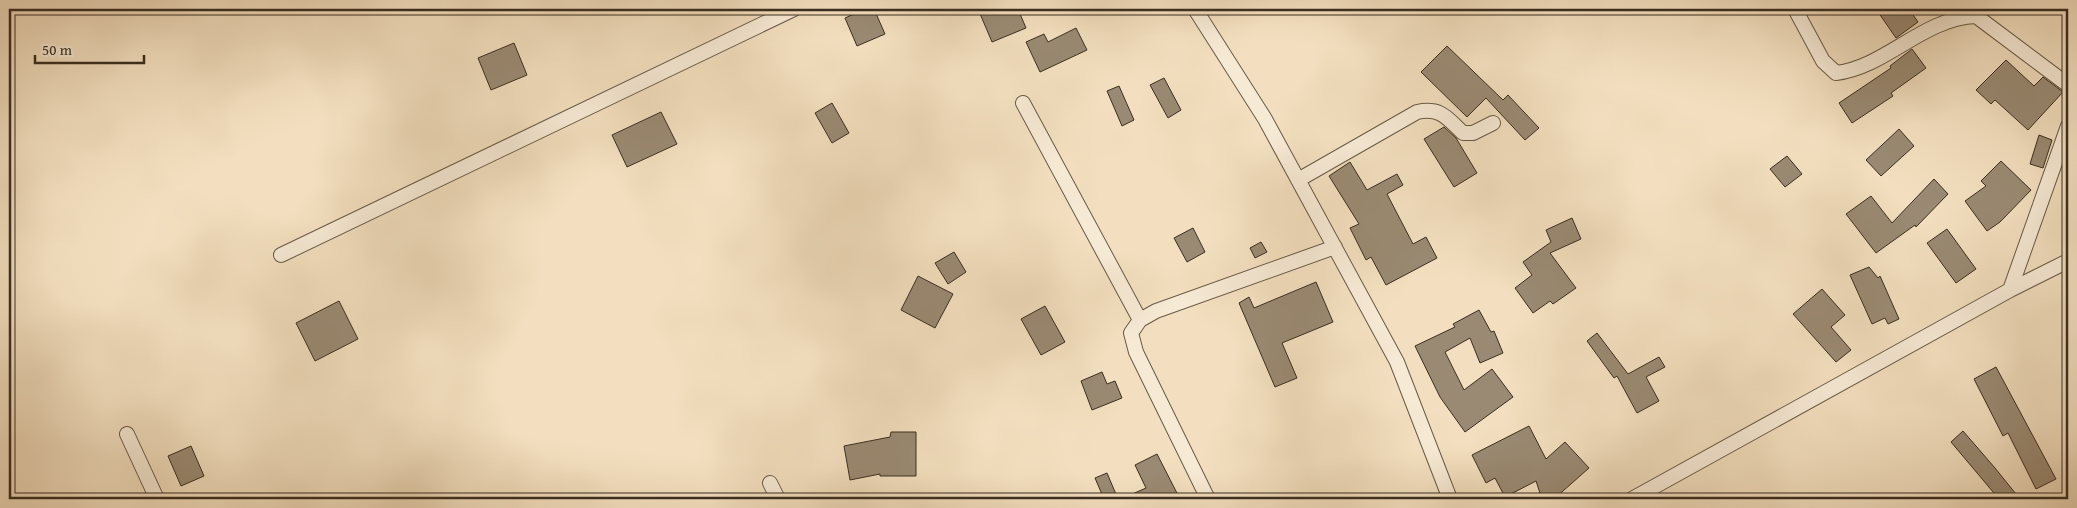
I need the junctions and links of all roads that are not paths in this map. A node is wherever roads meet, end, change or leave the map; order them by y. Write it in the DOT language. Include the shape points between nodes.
graph roads {
  1 [pos="794,9"];
  2 [pos="1194,9"];
  3 [pos="1795,9"];
  4 [pos="2068,85"];
  5 [pos="1023,102"];
  6 [pos="1493,123"];
  7 [pos="2068,126"];
  8 [pos="1298,180"];
  9 [pos="1335,247"];
  10 [pos="281,255"];
  11 [pos="2068,262"];
  12 [pos="2010,290"];
  13 [pos="1140,320"];
  14 [pos="127,434"];
  15 [pos="770,484"];
  16 [pos="157,499"];
  17 [pos="778,499"];
  18 [pos="1208,499"];
  19 [pos="1450,499"];
  20 [pos="1632,499"];
  1 -- 10 [label="street"];
  2 -- 8 [label="street" via="1265,119"];
  3 -- 4 [label="street" via="1823,61 1836,72 1852,71 1958,17 1976,16"];
  5 -- 13 [label="street"];
  6 -- 8 [label="street" via="1473,133 1463,133 1445,115 1432,109 1418,112"];
  7 -- 12 [label="street"];
  8 -- 9 [label="street"];
  9 -- 13 [label="street" via="1156,310"];
  9 -- 19 [label="street" via="1397,362"];
  11 -- 12 [label="street"];
  12 -- 20 [label="street"];
  13 -- 18 [label="street" via="1130,333 1136,352"];
  14 -- 16 [label="street"];
  15 -- 17 [label="street"];
}
